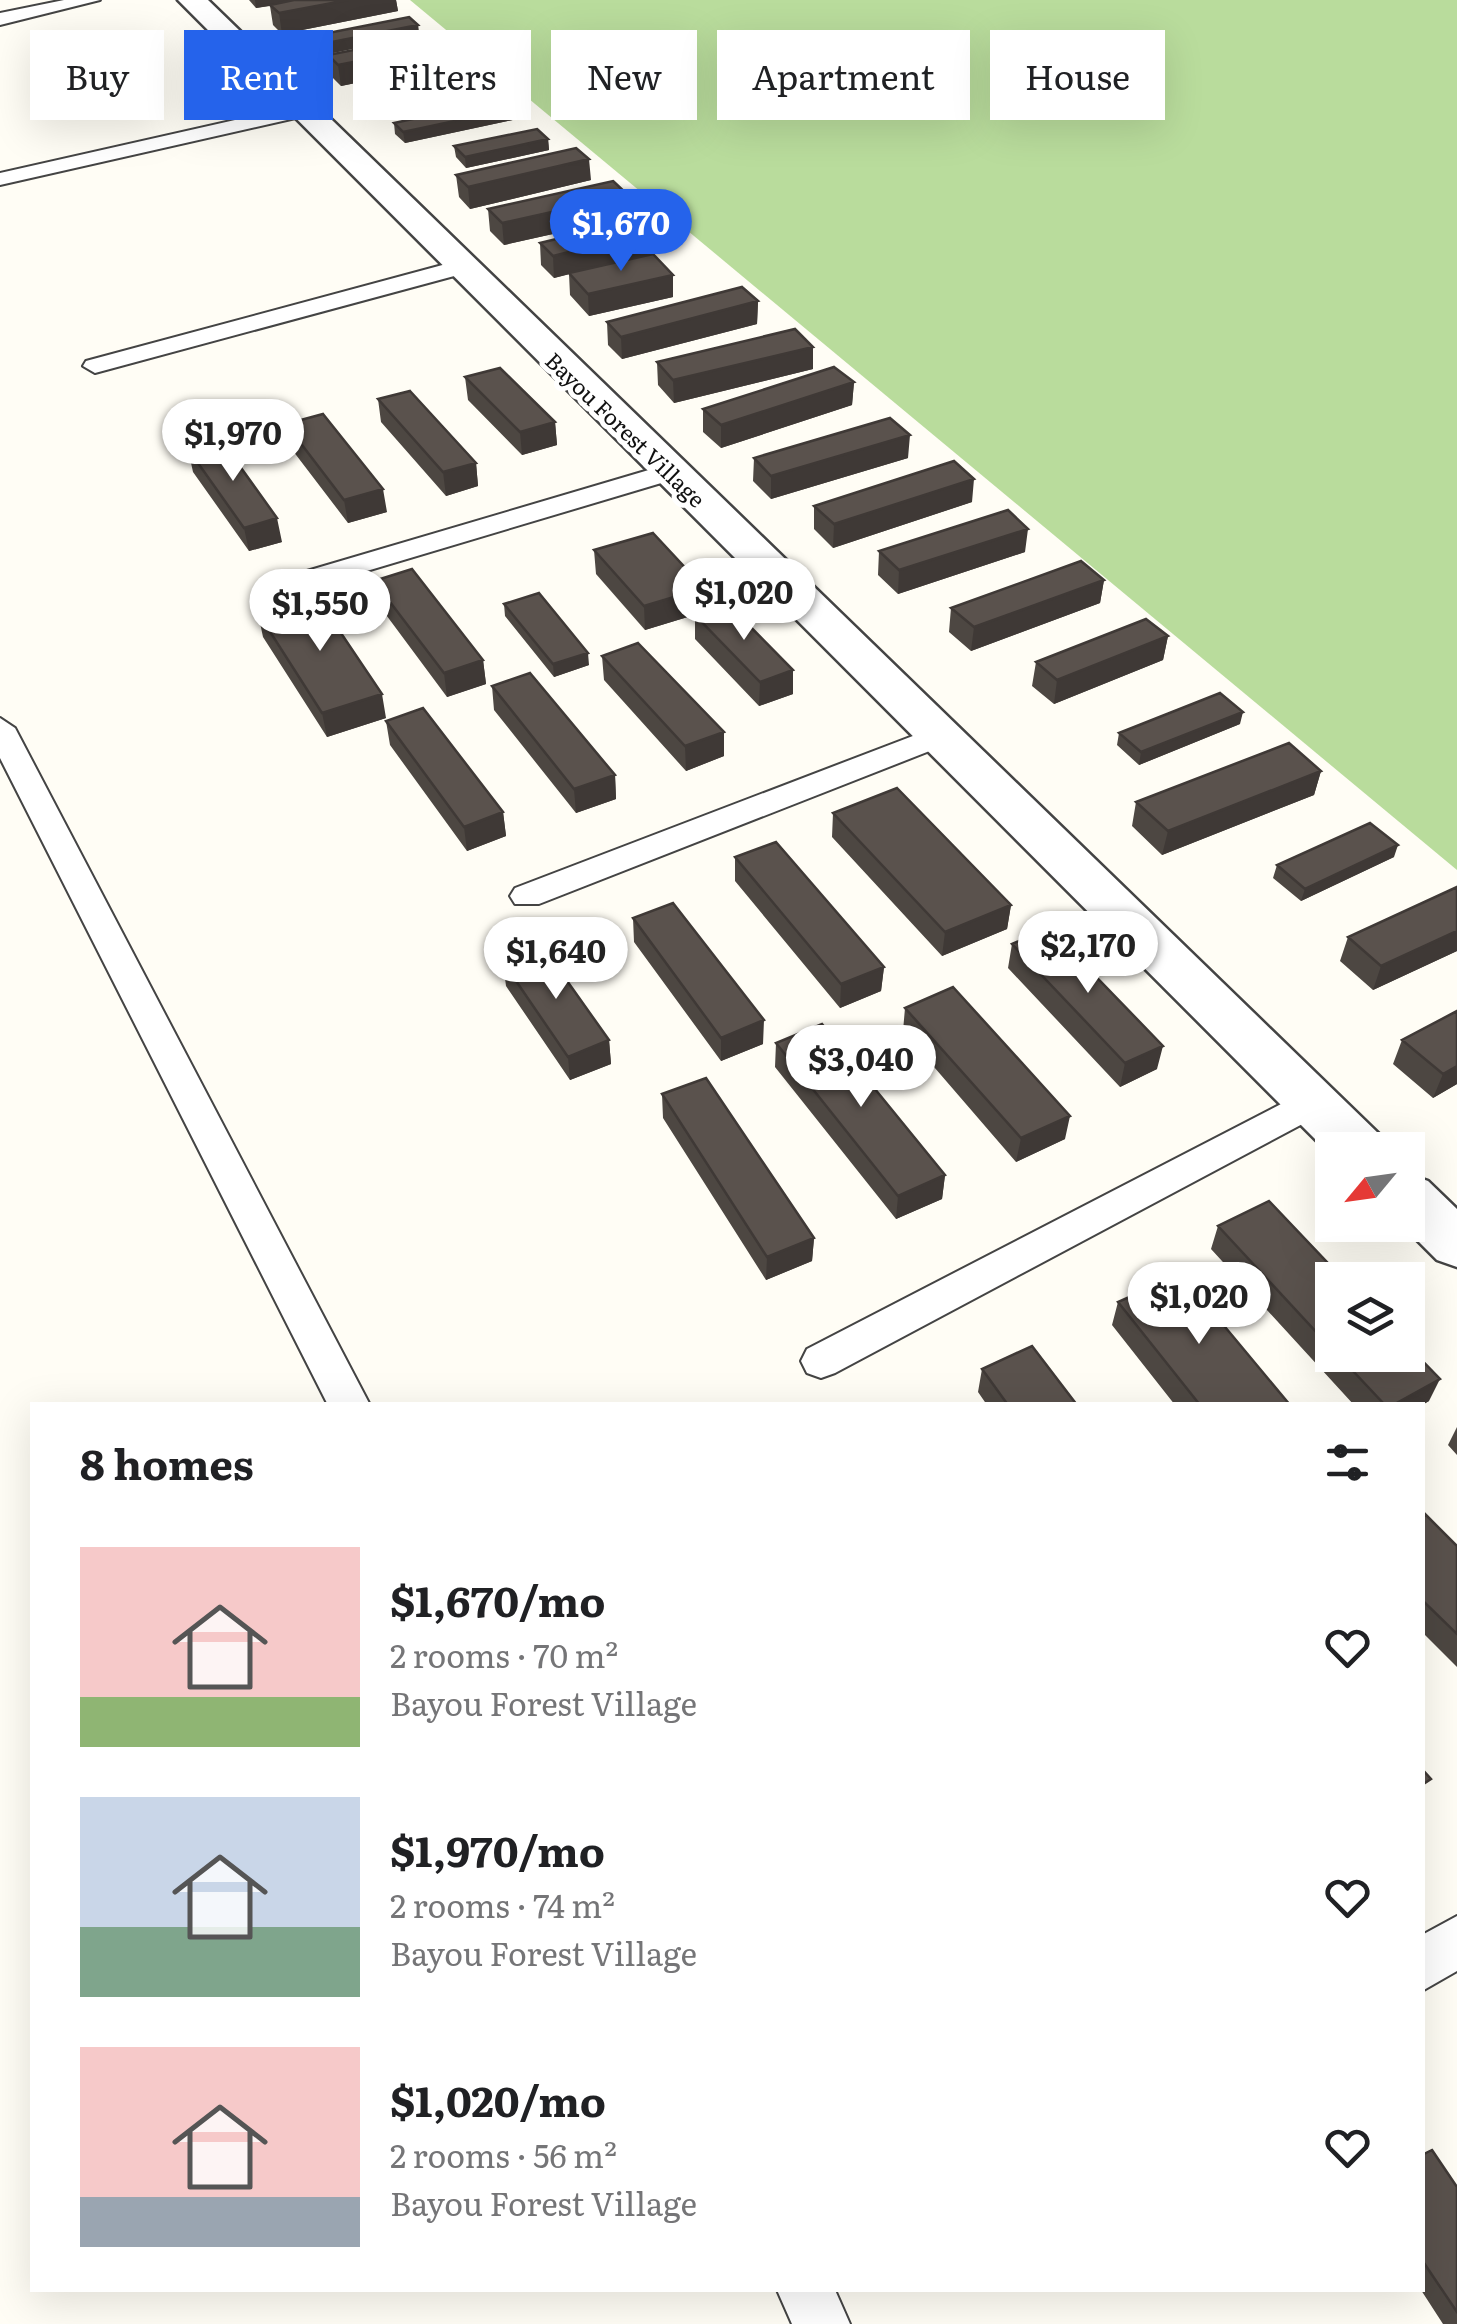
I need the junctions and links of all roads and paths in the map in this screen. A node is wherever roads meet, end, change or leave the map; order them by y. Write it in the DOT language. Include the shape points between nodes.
graph roads {
  1 [pos="90,0"];
  2 [pos="192,0"];
  3 [pos="0,19"];
  4 [pos="222,30"];
  5 [pos="262,120"];
  6 [pos="311,120"];
  7 [pos="0,179"];
  8 [pos="461,266"];
  9 [pos="96,366"];
  10 [pos="670,472"];
  11 [pos="283,588"];
  12 [pos="0,728"];
  13 [pos="939,736"];
  14 [pos="527,896"];
  15 [pos="1312,1102"];
  16 [pos="1343,1132"];
  17 [pos="1425,1213"];
  18 [pos="1457,1244"];
  19 [pos="821,1361"];
  20 [pos="347,1402"];
  21 [pos="1457,1941"];
  22 [pos="1425,1964"];
  23 [pos="806,2292"];
  24 [pos="822,2324"];
  1 -- 3 [label="lane"];
  2 -- 4 [label="street, Bayou Forest Village"];
  5 -- 7 [label="lane"];
  6 -- 8 [label="street, Bayou Forest Village"];
  8 -- 9 [label="lane"];
  8 -- 10 [label="street, Bayou Forest Village"];
  10 -- 11 [label="lane"];
  10 -- 13 [label="street, Bayou Forest Village"];
  12 -- 20 [label="lane"];
  13 -- 14 [label="lane"];
  13 -- 15 [label="street, Bayou Forest Village"];
  15 -- 16 [label="street, Bayou Forest Village"];
  15 -- 19 [label="lane"];
  17 -- 18 [label="street"];
  21 -- 22 [label="lane"];
  23 -- 24 [label="lane"];
}
